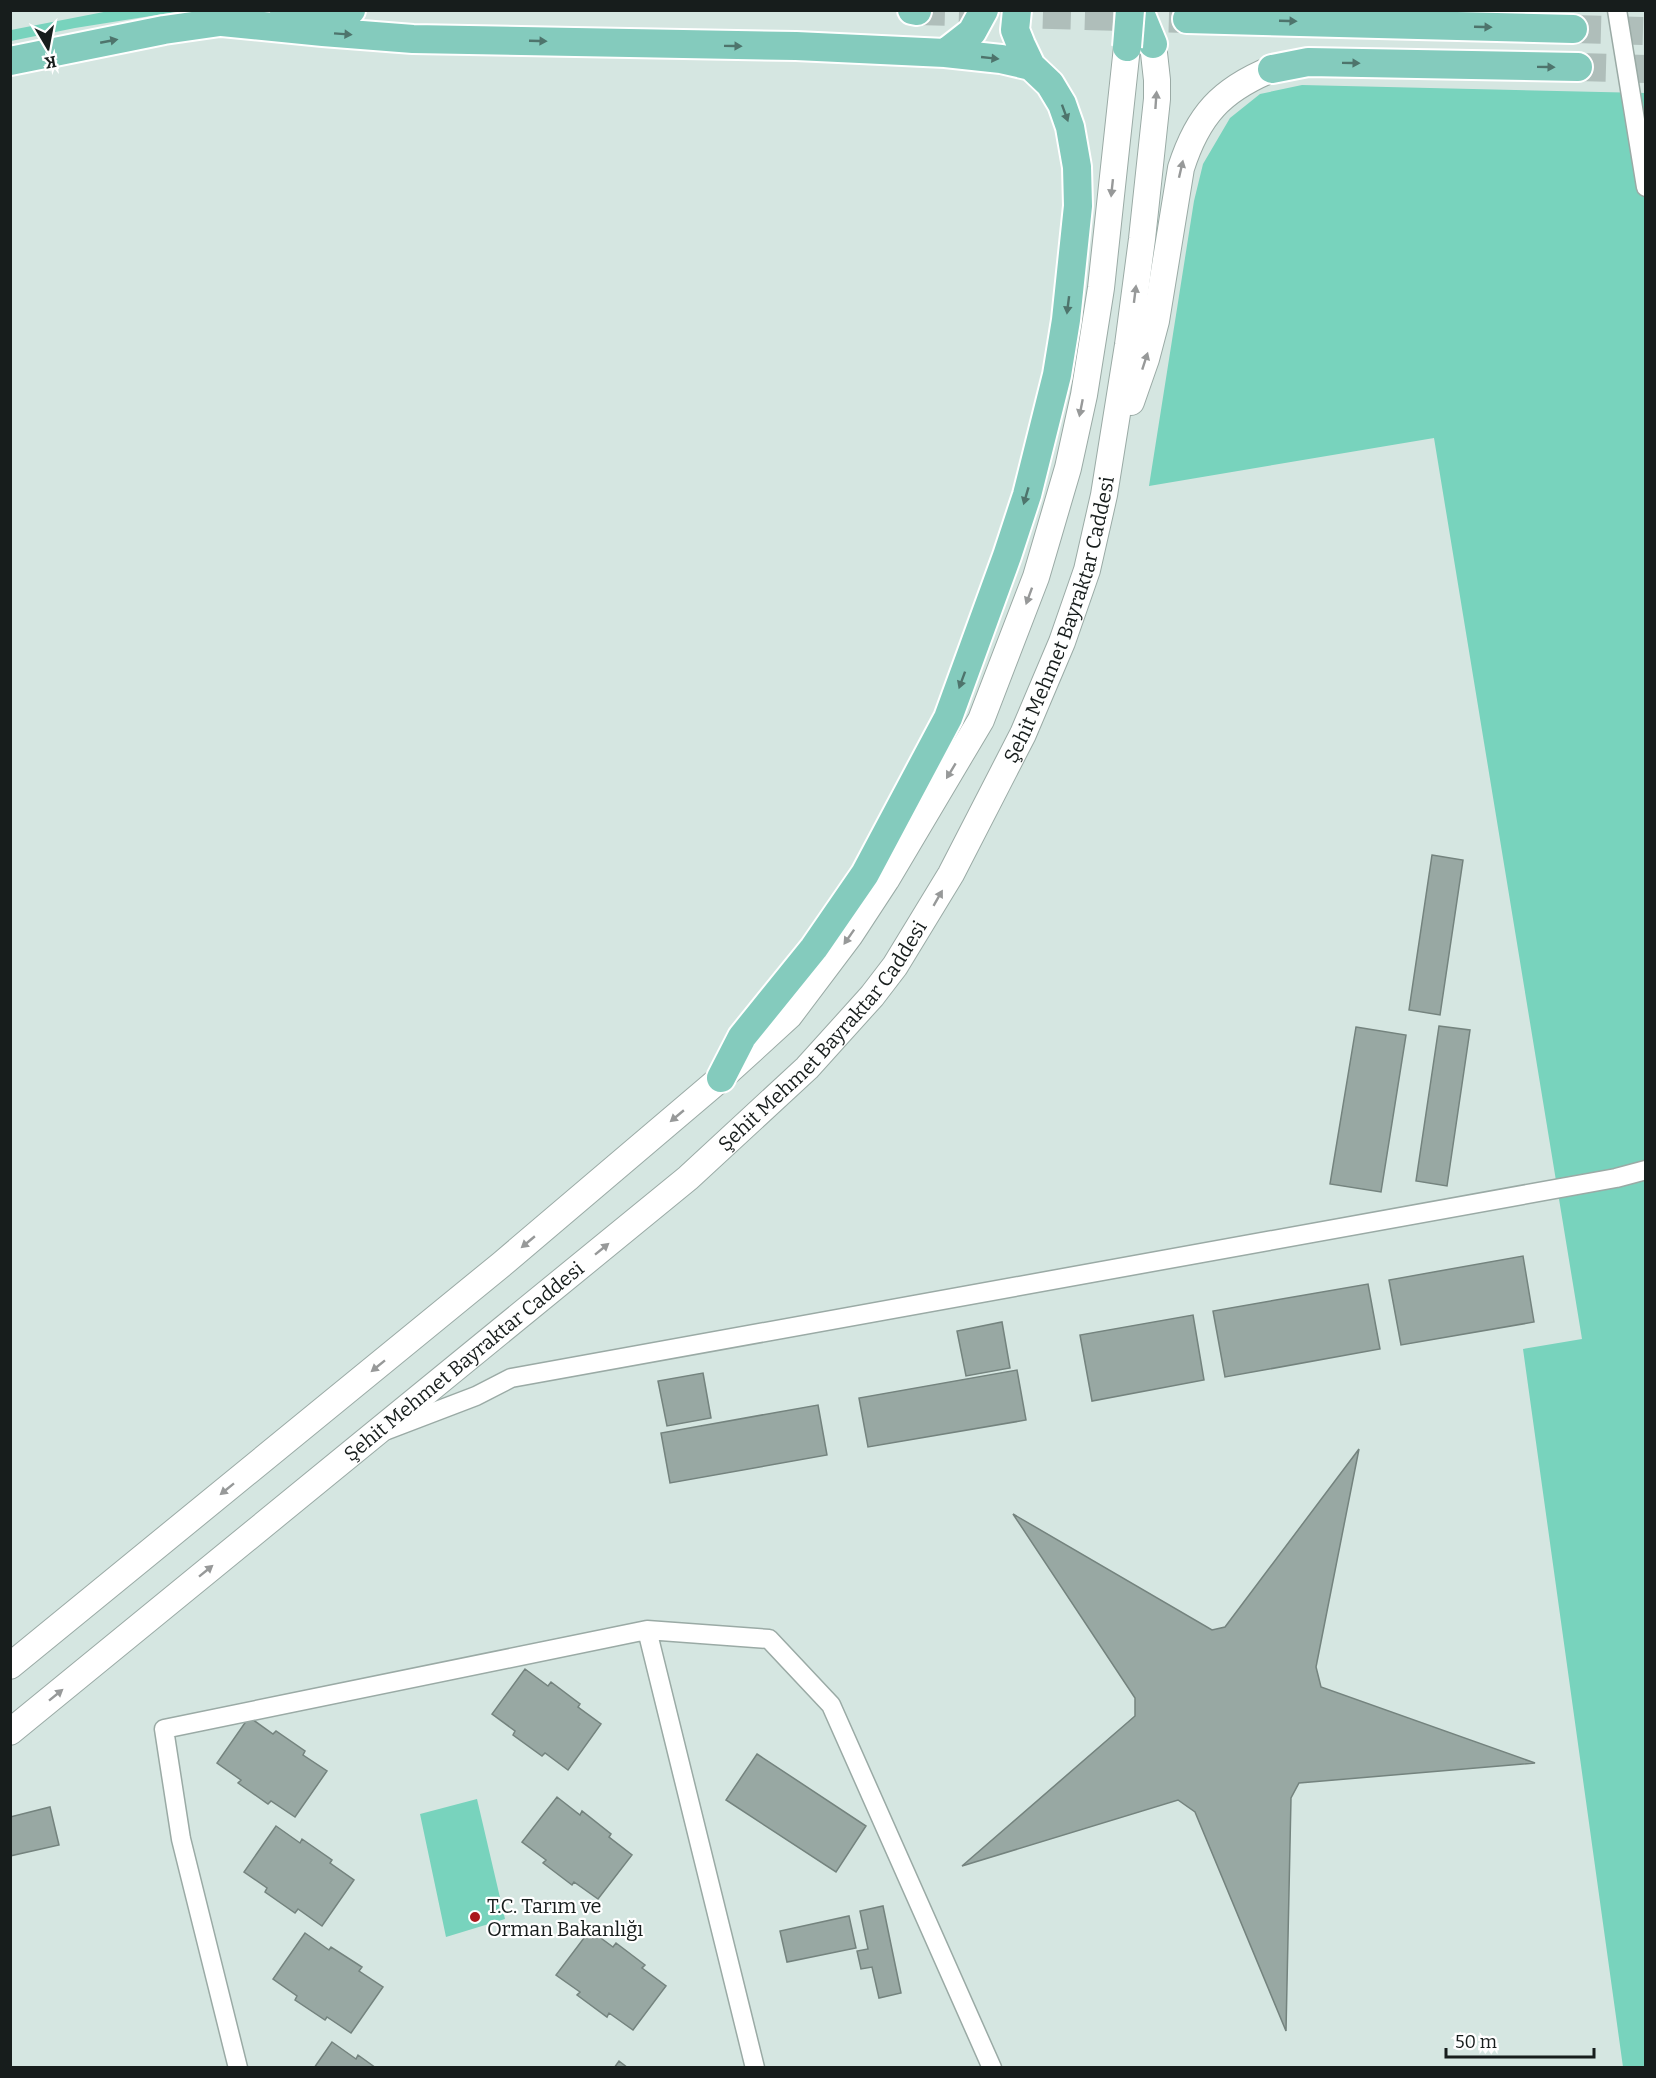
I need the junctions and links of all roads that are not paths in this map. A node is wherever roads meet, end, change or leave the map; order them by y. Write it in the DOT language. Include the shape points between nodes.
graph roads {
  1 [pos="351,10"];
  2 [pos="912,10"];
  3 [pos="984,10"];
  4 [pos="1017,10"];
  5 [pos="1130,10"];
  6 [pos="1139,10"];
  7 [pos="1617,10"];
  8 [pos="917,11"];
  9 [pos="1188,19"];
  10 [pos="222,22"];
  11 [pos="1573,29"];
  12 [pos="1140,46"];
  13 [pos="945,53"];
  14 [pos="10,61"];
  15 [pos="1031,66"];
  16 [pos="1578,67"];
  17 [pos="1272,69"];
  18 [pos="1646,187"];
  19 [pos="1111,455"];
  20 [pos="721,1078"];
  21 [pos="1646,1170"];
  22 [pos="373,1436"];
  23 [pos="647,1630"];
  24 [pos="10,1666"];
  25 [pos="10,1732"];
  26 [pos="238,2067"];
  27 [pos="755,2067"];
  28 [pos="992,2067"];
  1 -- 10 [label="main road"];
  2 -- 8 [label="main road"];
  3 -- 13 [label="main road" via="972,32"];
  4 -- 15 [label="main road" via="1015,30"];
  5 -- 12 [label="main road, bridge"];
  6 -- 12 [label="main road"];
  7 -- 18 [label="street"];
  9 -- 11 [label="main road, one-way"];
  10 -- 13 [label="main road, one-way" via="413,39 796,46"];
  14 -- 10 [label="main road, one-way"];
  19 -- 12 [label="main road, Şehit Mehmet Bayraktar Caddesi, one-way" via="1141,251 1157,99 1157,80"];
  12 -- 20 [label="main road, Şehit Mehmet Bayraktar Caddesi, one-way" via="1084,395 1068,468 1036,577 981,720 856,926 789,1016"];
  13 -- 15 [label="main road, one-way"];
  15 -- 20 [label="main road, one-way" via="1050,84 1062,104 1077,167 1078,206 1057,375 1027,495 942,728 865,874 814,948 742,1037"];
  17 -- 16 [label="main road, one-way" via="1308,62"];
  19 -- 17 [label="main road, one-way" via="1156,321 1187,148 1199,125 1228,92"];
  22 -- 19 [label="main road, Şehit Mehmet Bayraktar Caddesi, one-way" via="688,1178 807,1068 872,996 914,937 951,874 1027,724 1078,600"];
  20 -- 24 [label="main road, Şehit Mehmet Bayraktar Caddesi, one-way" via="502,1264"];
  21 -- 22 [label="street" via="511,1378 476,1396"];
  25 -- 22 [label="main road, Şehit Mehmet Bayraktar Caddesi, one-way"];
  23 -- 26 [label="street" via="164,1729 181,1839"];
  23 -- 27 [label="street"];
  23 -- 28 [label="street" via="769,1639 831,1705"];
}
